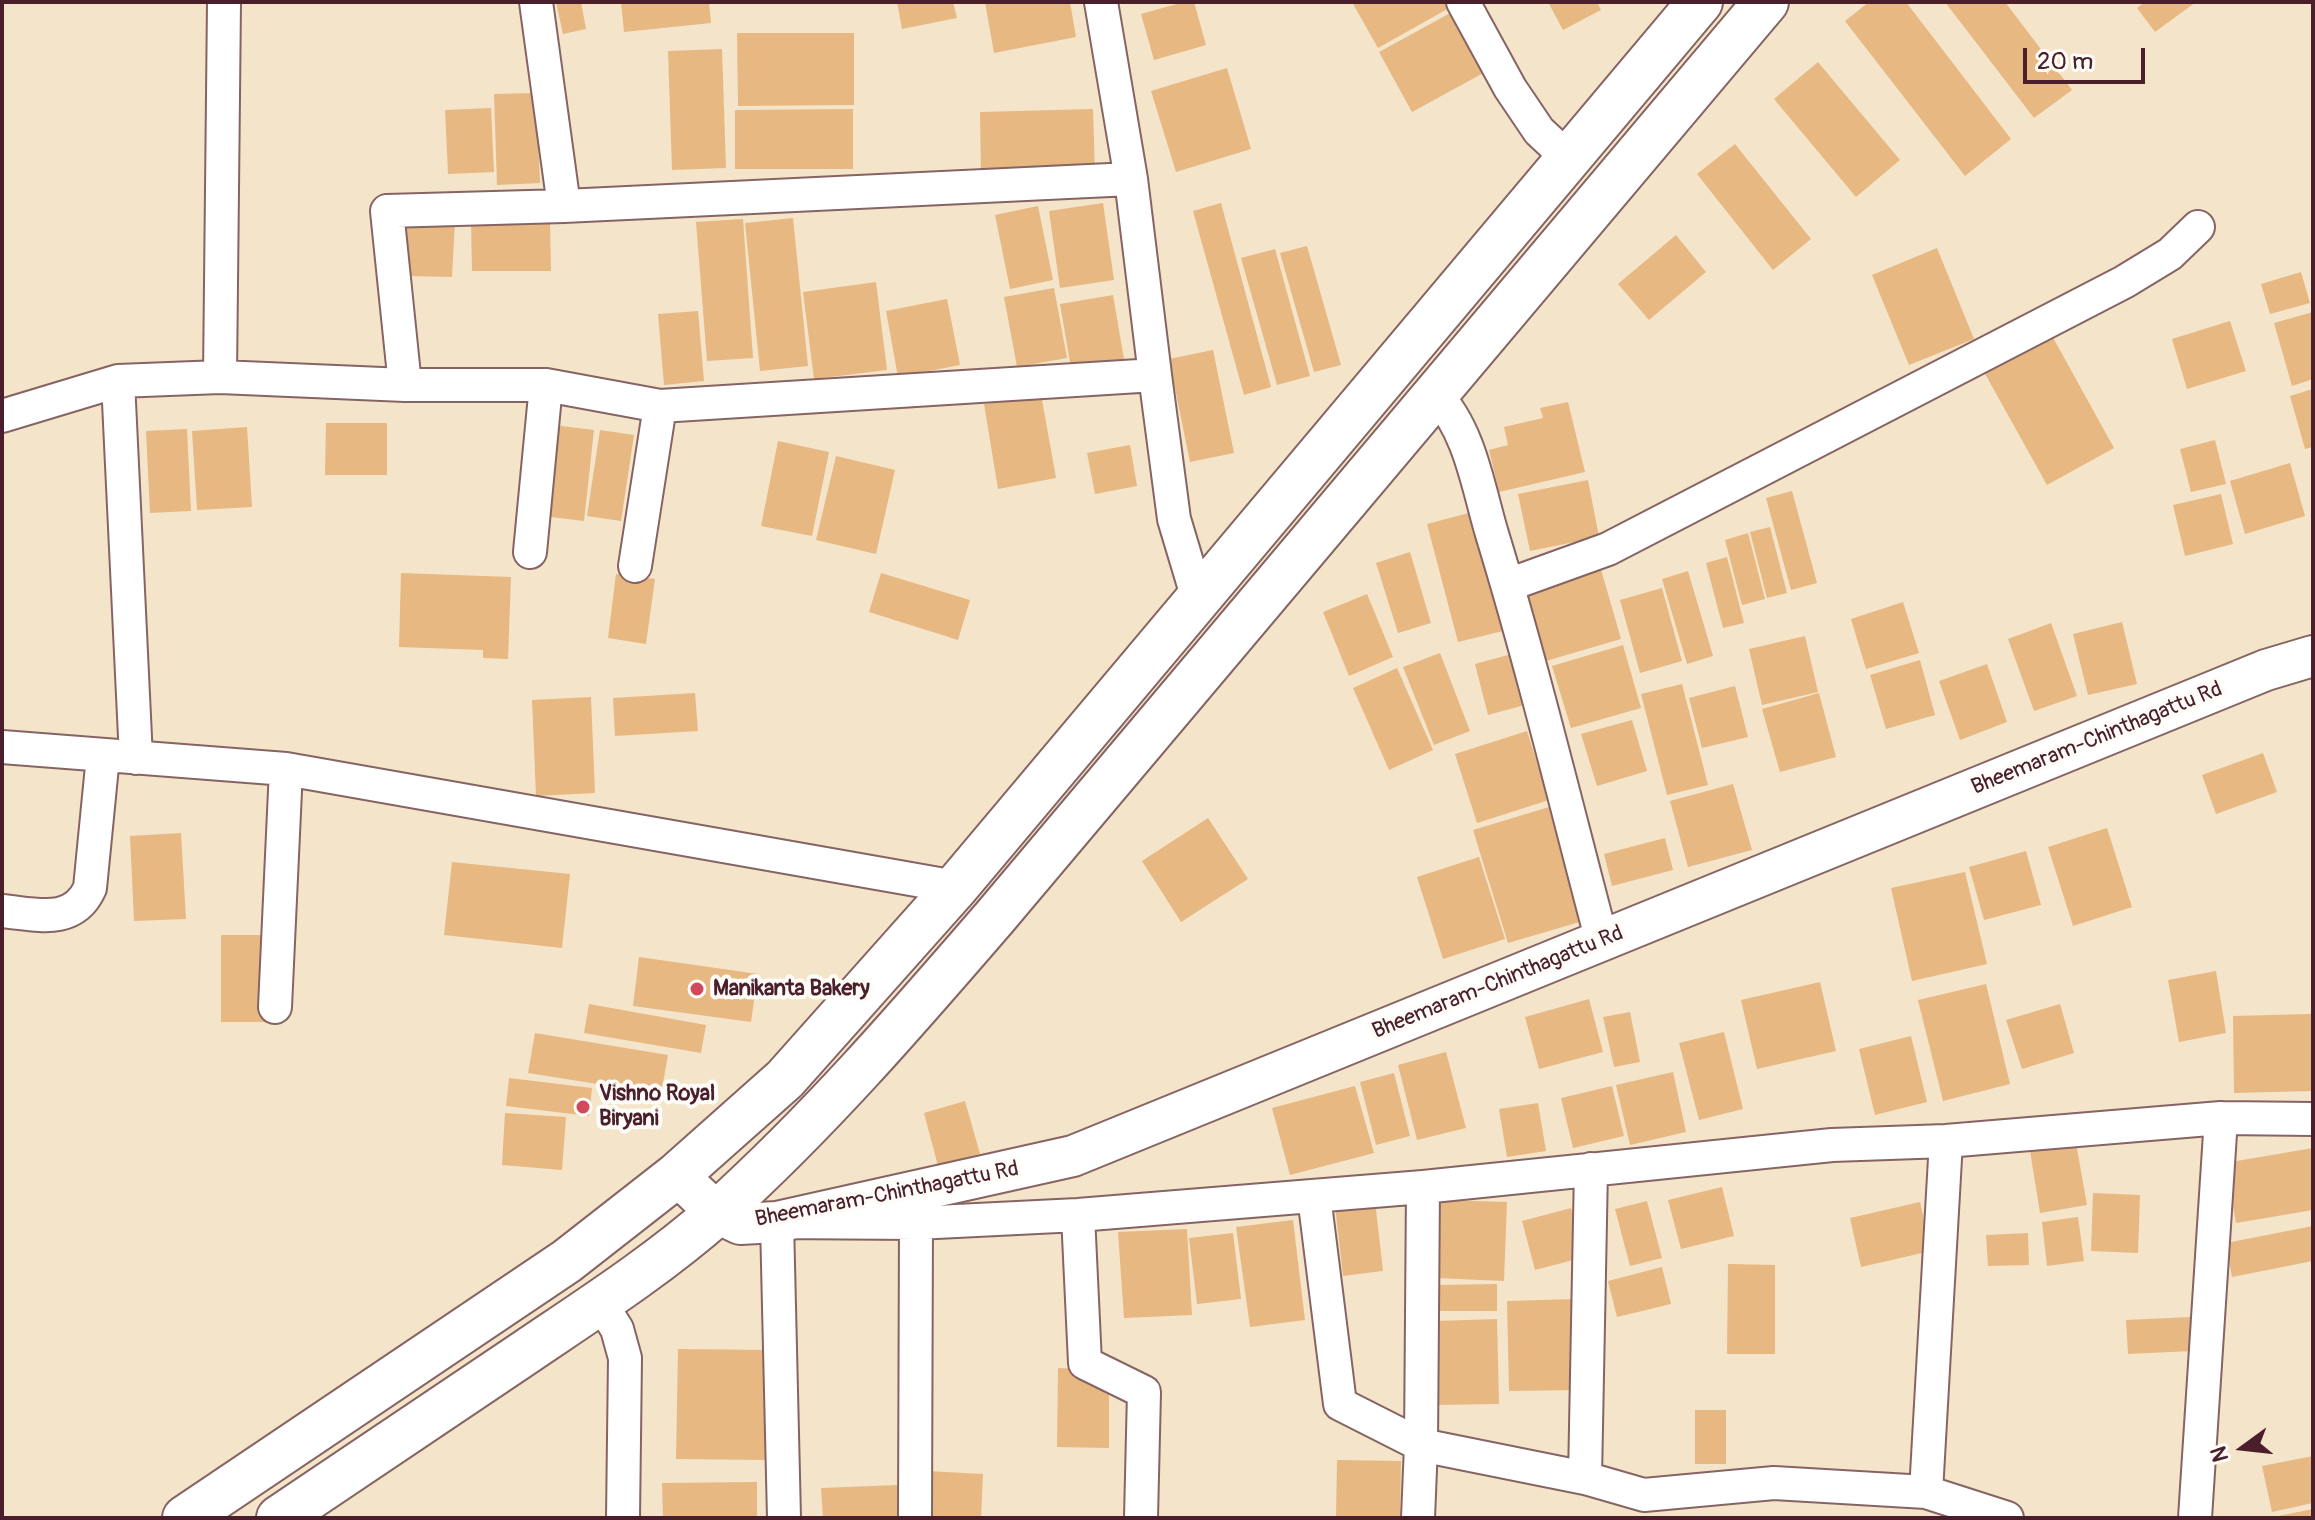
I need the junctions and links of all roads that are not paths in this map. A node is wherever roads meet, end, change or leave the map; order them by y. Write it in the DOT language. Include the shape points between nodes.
graph roads {
  1 [pos="224,2"];
  2 [pos="536,2"];
  3 [pos="1101,2"];
  4 [pos="1463,2"];
  5 [pos="1700,2"];
  6 [pos="1766,2"];
  7 [pos="1569,159"];
  8 [pos="1131,179"];
  9 [pos="564,206"];
  10 [pos="2198,227"];
  11 [pos="1155,375"];
  12 [pos="220,377"];
  13 [pos="118,381"];
  14 [pos="405,385"];
  15 [pos="546,385"];
  16 [pos="1435,394"];
  17 [pos="660,406"];
  18 [pos="2,416"];
  19 [pos="530,552"];
  20 [pos="635,566"];
  21 [pos="1508,585"];
  22 [pos="1198,599"];
  23 [pos="2313,656"];
  24 [pos="2,747"];
  25 [pos="103,756"];
  26 [pos="136,758"];
  27 [pos="286,769"];
  28 [pos="956,887"];
  29 [pos="2,911"];
  30 [pos="1602,941"];
  31 [pos="275,1007"];
  32 [pos="2221,1118"];
  33 [pos="2313,1119"];
  34 [pos="1946,1141"];
  35 [pos="1591,1169"];
  36 [pos="677,1175"];
  37 [pos="1423,1187"];
  38 [pos="1314,1196"];
  39 [pos="717,1213"];
  40 [pos="1078,1215"];
  41 [pos="777,1222"];
  42 [pos="916,1223"];
  43 [pos="600,1302"];
  44 [pos="1421,1445"];
  45 [pos="1585,1478"];
  46 [pos="1926,1492"];
  47 [pos="1852,1503"];
  48 [pos="1643,1506"];
  49 [pos="1988,1515"];
  50 [pos="185,1518"];
  51 [pos="279,1518"];
  52 [pos="623,1518"];
  53 [pos="784,1518"];
  54 [pos="915,1518"];
  55 [pos="1141,1518"];
  56 [pos="1418,1518"];
  57 [pos="2195,1518"];
  1 -- 12 [label="street"];
  2 -- 9 [label="street"];
  3 -- 8 [label="street"];
  4 -- 7 [label="street" via="1539,131"];
  5 -- 7 [label="highway"];
  6 -- 16 [label="highway"];
  7 -- 22 [label="highway"];
  8 -- 9 [label="street"];
  8 -- 11 [label="street"];
  9 -- 14 [label="street" via="387,211"];
  10 -- 21 [label="street" via="2170,254 2111,289 1608,549"];
  11 -- 17 [label="street"];
  11 -- 22 [label="street" via="1174,519"];
  12 -- 13 [label="street"];
  12 -- 14 [label="street"];
  13 -- 18 [label="street"];
  13 -- 26 [label="street"];
  14 -- 15 [label="street"];
  15 -- 17 [label="street"];
  15 -- 19 [label="street"];
  16 -- 21 [label="street" via="1449,409 1464,441"];
  16 -- 39 [label="highway" via="907,1018 817,1117"];
  17 -- 20 [label="street"];
  21 -- 30 [label="street"];
  22 -- 28 [label="highway"];
  23 -- 30 [label="street, Bheemaram-Chinthagattu Rd" via="2266,670"];
  24 -- 25 [label="street"];
  25 -- 26 [label="street"];
  25 -- 29 [label="street" via="90,888 84,902 58,915"];
  26 -- 27 [label="street"];
  27 -- 28 [label="street"];
  27 -- 31 [label="street"];
  28 -- 36 [label="highway" via="785,1079"];
  30 -- 41 [label="street, Bheemaram-Chinthagattu Rd" via="1073,1156"];
  32 -- 33 [label="street"];
  32 -- 34 [label="street"];
  32 -- 57 [label="street"];
  34 -- 35 [label="street" via="1832,1145"];
  34 -- 46 [label="street"];
  35 -- 37 [label="street"];
  35 -- 45 [label="street"];
  36 -- 39 [label="street, Bheemaram-Chinthagattu Rd"];
  36 -- 50 [label="highway" via="567,1261"];
  37 -- 38 [label="street"];
  37 -- 44 [label="street"];
  38 -- 40 [label="street"];
  38 -- 44 [label="street" via="1340,1404"];
  39 -- 41 [label="street, Bheemaram-Chinthagattu Rd" via="740,1224"];
  39 -- 43 [label="highway"];
  40 -- 42 [label="street"];
  40 -- 55 [label="street" via="1085,1363 1144,1392"];
  41 -- 42 [label="street"];
  41 -- 53 [label="street"];
  42 -- 54 [label="street"];
  43 -- 51 [label="highway"];
  43 -- 52 [label="street" via="617,1329 625,1358"];
  44 -- 45 [label="street"];
  44 -- 56 [label="street"];
  45 -- 48 [label="street"];
  46 -- 47 [label="street"];
  46 -- 49 [label="street"];
  47 -- 48 [label="street" via="1774,1483"];
}
